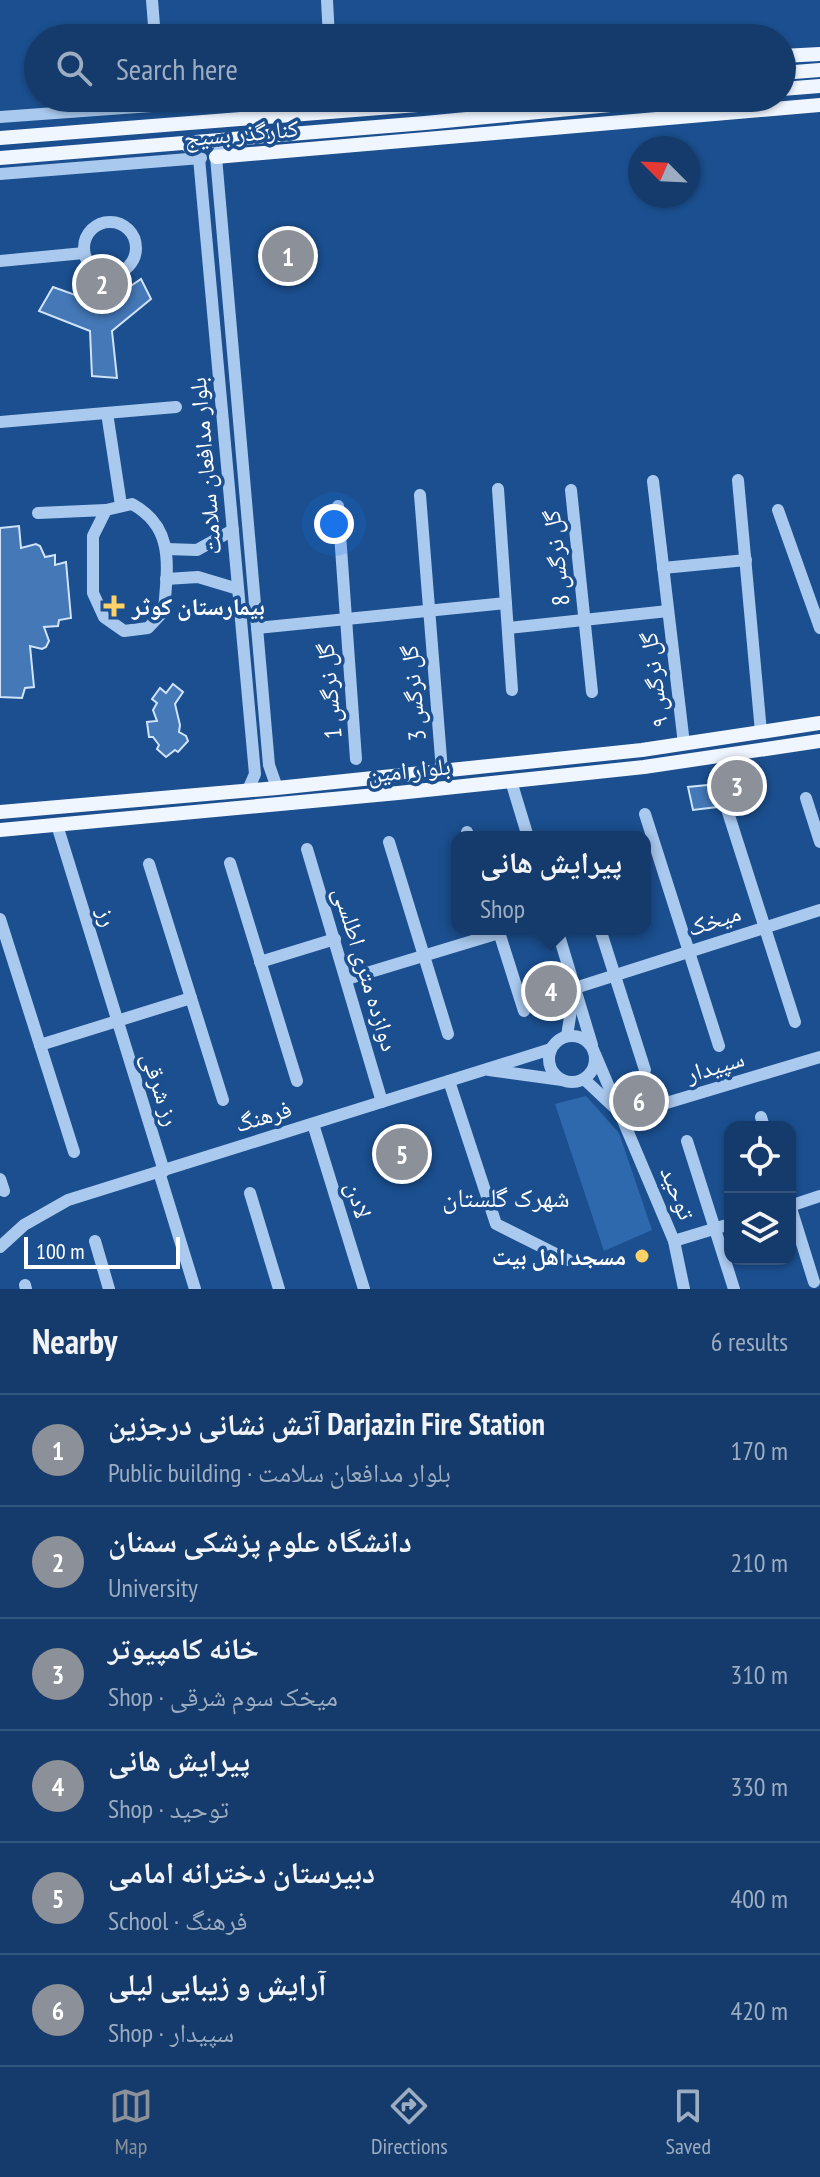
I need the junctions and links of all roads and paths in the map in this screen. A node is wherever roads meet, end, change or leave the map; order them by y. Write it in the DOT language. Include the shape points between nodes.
graph roads {
  1 [pos="152,0"];
  2 [pos="327,0"];
  3 [pos="154,24"];
  4 [pos="328,24"];
  5 [pos="820,54"];
  6 [pos="796,55"];
  7 [pos="820,70"];
  8 [pos="796,72"];
  9 [pos="820,86"];
  10 [pos="796,88"];
  11 [pos="820,105"];
  12 [pos="796,107"];
  13 [pos="54,112"];
  14 [pos="267,112"];
  15 [pos="294,112"];
  16 [pos="530,112"];
  17 [pos="739,112"];
  18 [pos="0,117"];
  19 [pos="270,117"];
  20 [pos="0,138"];
  21 [pos="225,140"];
  22 [pos="184,143"];
  23 [pos="216,157"];
  24 [pos="0,158"];
  25 [pos="199,158"];
  26 [pos="0,174"];
  27 [pos="218,179"];
  28 [pos="201,181"];
  29 [pos="84,253"];
  30 [pos="0,261"];
  31 [pos="176,407"];
  32 [pos="107,413"];
  33 [pos="0,422"];
  34 [pos="240,444"];
  35 [pos="226,445"];
  36 [pos="243,476"];
  37 [pos="229,477"];
  38 [pos="738,480"];
  39 [pos="653,481"];
  40 [pos="498,489"];
  41 [pos="571,490"];
  42 [pos="420,495"];
  43 [pos="121,505"];
  44 [pos="338,506"];
  45 [pos="106,510"];
  46 [pos="778,510"];
  47 [pos="38,513"];
  48 [pos="233,530"];
  49 [pos="166,549"];
  50 [pos="746,560"];
  51 [pos="663,568"];
  52 [pos="166,579"];
  53 [pos="238,589"];
  54 [pos="506,603"];
  55 [pos="428,611"];
  56 [pos="668,611"];
  57 [pos="345,619"];
  58 [pos="584,622"];
  59 [pos="257,628"];
  60 [pos="508,628"];
  61 [pos="820,628"];
  62 [pos="512,690"];
  63 [pos="592,692"];
  64 [pos="820,723"];
  65 [pos="761,732"];
  66 [pos="820,741"];
  67 [pos="684,744"];
  68 [pos="642,750"];
  69 [pos="356,759"];
  70 [pos="269,765"];
  71 [pos="254,767"];
  72 [pos="644,767"];
  73 [pos="442,771"];
  74 [pos="395,776"];
  75 [pos="511,781"];
  76 [pos="277,788"];
  77 [pos="248,790"];
  78 [pos="398,793"];
  79 [pos="149,798"];
  80 [pos="806,798"];
  81 [pos="726,806"];
  82 [pos="0,812"];
  83 [pos="645,814"];
  84 [pos="151,816"];
  85 [pos="57,825"];
  86 [pos="0,830"];
  87 [pos="526,831"];
  88 [pos="650,831"];
  89 [pos="651,833"];
  90 [pos="389,842"];
  91 [pos="820,842"];
  92 [pos="307,849"];
  93 [pos="230,863"];
  94 [pos="149,864"];
  95 [pos="820,910"];
  96 [pos="0,919"];
  97 [pos="765,927"];
  98 [pos="486,935"];
  99 [pos="499,935"];
  100 [pos="559,935"];
  101 [pos="602,935"];
  102 [pos="335,939"];
  103 [pos="689,951"];
  104 [pos="424,956"];
  105 [pos="260,962"];
  106 [pos="615,975"];
  107 [pos="347,979"];
  108 [pos="575,988"];
  109 [pos="191,998"];
  110 [pos="524,1011"];
  111 [pos="116,1021"];
  112 [pos="795,1022"];
  113 [pos="448,1034"];
  114 [pos="567,1036"];
  115 [pos="40,1045"];
  116 [pos="719,1046"];
  117 [pos="551,1049"];
  118 [pos="594,1050"];
  119 [pos="820,1057"];
  120 [pos="486,1070"];
  121 [pos="645,1070"];
  122 [pos="584,1079"];
  123 [pos="563,1080"];
  124 [pos="297,1081"];
  125 [pos="449,1081"];
  126 [pos="223,1100"];
  127 [pos="382,1102"];
  128 [pos="623,1116"];
  129 [pos="313,1124"];
  130 [pos="687,1141"];
  131 [pos="74,1152"];
  132 [pos="161,1171"];
  133 [pos="250,1193"];
  134 [pos="820,1196"];
  135 [pos="796,1204"];
  136 [pos="796,1225"];
  137 [pos="724,1226"];
  138 [pos="715,1229"];
  139 [pos="95,1241"];
  140 [pos="674,1241"];
  141 [pos="0,1247"];
  142 [pos="568,1260"];
  143 [pos="814,1282"];
  144 [pos="109,1289"];
  145 [pos="195,1289"];
  146 [pos="279,1289"];
  147 [pos="364,1289"];
  148 [pos="684,1289"];
  149 [pos="734,1289"];
  1 -- 3 [label="street"];
  2 -- 4 [label="street"];
  5 -- 6 [label="main road"];
  7 -- 8 [label="main road"];
  9 -- 10 [label="main road"];
  11 -- 12 [label="main road, کنارگذر بسیج"];
  13 -- 18 [label="street, کنارگذر بسیج"];
  14 -- 19 [label="street, کنارگذر بسیج"];
  15 -- 19 [label="main road"];
  16 -- 21 [label="main road"];
  17 -- 23 [label="main road, کنارگذر بسیج"];
  19 -- 20 [label="main road"];
  21 -- 22 [label="main road"];
  21 -- 23 [label="street"];
  22 -- 24 [label="main road"];
  22 -- 25 [label="street"];
  23 -- 25 [label="street, کنارگذر بسیج"];
  23 -- 27 [label="street, بلوار مدافعان سلامت"];
  25 -- 26 [label="street, کنارگذر بسیج"];
  25 -- 28 [label="street, بلوار مدافعان سلامت"];
  27 -- 28 [label="street" via="210,174"];
  27 -- 34 [label="street, بلوار مدافعان سلامت"];
  28 -- 35 [label="street, بلوار مدافعان سلامت"];
  29 -- 29 [label="street" via="100,272 116,273 130,265 135,240 125,226 108,222 92,229"];
  29 -- 30 [label="street"];
  31 -- 32 [label="street"];
  32 -- 33 [label="street"];
  32 -- 43 [label="street"];
  34 -- 35 [label="street"];
  34 -- 36 [label="street, بلوار مدافعان سلامت"];
  35 -- 37 [label="street, بلوار مدافعان سلامت"];
  36 -- 37 [label="street"];
  36 -- 59 [label="street, بلوار مدافعان سلامت"];
  37 -- 48 [label="street, بلوار مدافعان سلامت"];
  38 -- 50 [label="street"];
  39 -- 51 [label="street, گل نرگس ۹"];
  40 -- 54 [label="street"];
  41 -- 58 [label="street, گل نرگس 8"];
  42 -- 55 [label="street, گل نرگس 3"];
  43 -- 45 [label="street"];
  43 -- 49 [label="street" via="145,511 160,526"];
  44 -- 57 [label="street, گل نرگس 1"];
  45 -- 47 [label="street"];
  45 -- 52 [label="street" via="93,536 93,593 104,617 124,631 148,628 164,611"];
  46 -- 61 [label="street"];
  48 -- 49 [label="street" via="197,550"];
  48 -- 53 [label="street, بلوار مدافعان سلامت"];
  49 -- 52 [label="street"];
  50 -- 51 [label="street"];
  50 -- 65 [label="street"];
  51 -- 56 [label="street, گل نرگس ۹"];
  52 -- 53 [label="street" via="198,577"];
  53 -- 71 [label="street, بلوار مدافعان سلامت"];
  54 -- 55 [label="street"];
  54 -- 60 [label="street"];
  55 -- 57 [label="street"];
  55 -- 73 [label="street, گل نرگس 3"];
  56 -- 58 [label="street"];
  56 -- 67 [label="street, گل نرگس ۹"];
  57 -- 59 [label="street"];
  57 -- 69 [label="street, گل نرگس 1"];
  58 -- 60 [label="street"];
  58 -- 63 [label="street, گل نرگس 8"];
  59 -- 70 [label="street, بلوار مدافعان سلامت"];
  60 -- 62 [label="street"];
  64 -- 65 [label="main road, بلوار امین"];
  65 -- 67 [label="main road, بلوار امین"];
  66 -- 72 [label="main road, بلوار امین"];
  67 -- 68 [label="main road, بلوار امین"];
  68 -- 72 [label="main road"];
  68 -- 73 [label="main road, بلوار امین"];
  70 -- 71 [label="street" via="260,771"];
  70 -- 76 [label="street, بلوار مدافعان سلامت"];
  71 -- 77 [label="street, بلوار مدافعان سلامت" via="254,783"];
  72 -- 75 [label="main road, بلوار امین"];
  73 -- 74 [label="main road, بلوار امین"];
  74 -- 76 [label="main road, بلوار امین"];
  74 -- 78 [label="main road"];
  75 -- 78 [label="main road, بلوار امین"];
  75 -- 87 [label="street"];
  76 -- 77 [label="main road, بلوار امین"];
  77 -- 79 [label="main road, بلوار امین"];
  78 -- 84 [label="main road, بلوار امین"];
  79 -- 82 [label="main road, بلوار امین"];
  79 -- 84 [label="main road"];
  80 -- 91 [label="street"];
  81 -- 97 [label="street"];
  83 -- 88 [label="street"];
  84 -- 85 [label="main road, بلوار امین"];
  85 -- 86 [label="main road, بلوار امین"];
  85 -- 111 [label="street, رز"];
  89 -- 103 [label="street"];
  90 -- 104 [label="street"];
  92 -- 102 [label="street, دوازده متری اطلسی"];
  93 -- 105 [label="street"];
  94 -- 109 [label="street"];
  95 -- 97 [label="street, میخک"];
  96 -- 115 [label="street"];
  97 -- 103 [label="street, میخک"];
  97 -- 112 [label="street"];
  98 -- 104 [label="street"];
  99 -- 110 [label="street"];
  100 -- 108 [label="street, توحید"];
  101 -- 106 [label="street"];
  102 -- 105 [label="street"];
  102 -- 107 [label="street, دوازده متری اطلسی"];
  103 -- 106 [label="street, میخک"];
  103 -- 116 [label="street"];
  104 -- 107 [label="street"];
  104 -- 113 [label="street"];
  105 -- 124 [label="street"];
  106 -- 108 [label="street, میخک"];
  106 -- 121 [label="street"];
  107 -- 127 [label="street, دوازده متری اطلسی"];
  108 -- 114 [label="street, توحید"];
  108 -- 118 [label="street, توحید"];
  109 -- 111 [label="street"];
  109 -- 126 [label="street"];
  111 -- 115 [label="street"];
  111 -- 132 [label="street, رز شرقی"];
  114 -- 117 [label="street"];
  114 -- 118 [label="street" via="582,1037"];
  115 -- 131 [label="street"];
  117 -- 120 [label="street, فرهنگ"];
  117 -- 123 [label="street" via="550,1064"];
  118 -- 122 [label="street" via="594,1068"];
  118 -- 128 [label="street, توحید"];
  119 -- 128 [label="street, سپیدار"];
  120 -- 123 [label="street"];
  120 -- 125 [label="street, فرهنگ"];
  122 -- 123 [label="street"];
  122 -- 128 [label="street, توحید"];
  125 -- 127 [label="street, فرهنگ"];
  125 -- 142 [label="street" via="496,1224"];
  127 -- 129 [label="street, فرهنگ"];
  128 -- 140 [label="street, توحید"];
  129 -- 132 [label="street, فرهنگ"];
  129 -- 147 [label="street, لادن"];
  130 -- 138 [label="street"];
  132 -- 141 [label="street, فرهنگ" via="68,1200 24,1225"];
  132 -- 145 [label="street, رز شرقی"];
  133 -- 146 [label="street"];
  134 -- 135 [label="street"];
  136 -- 143 [label="street"];
  137 -- 138 [label="street"];
  138 -- 140 [label="street"];
  138 -- 149 [label="street"];
  139 -- 144 [label="street"];
  140 -- 148 [label="street, توحید"];
}
